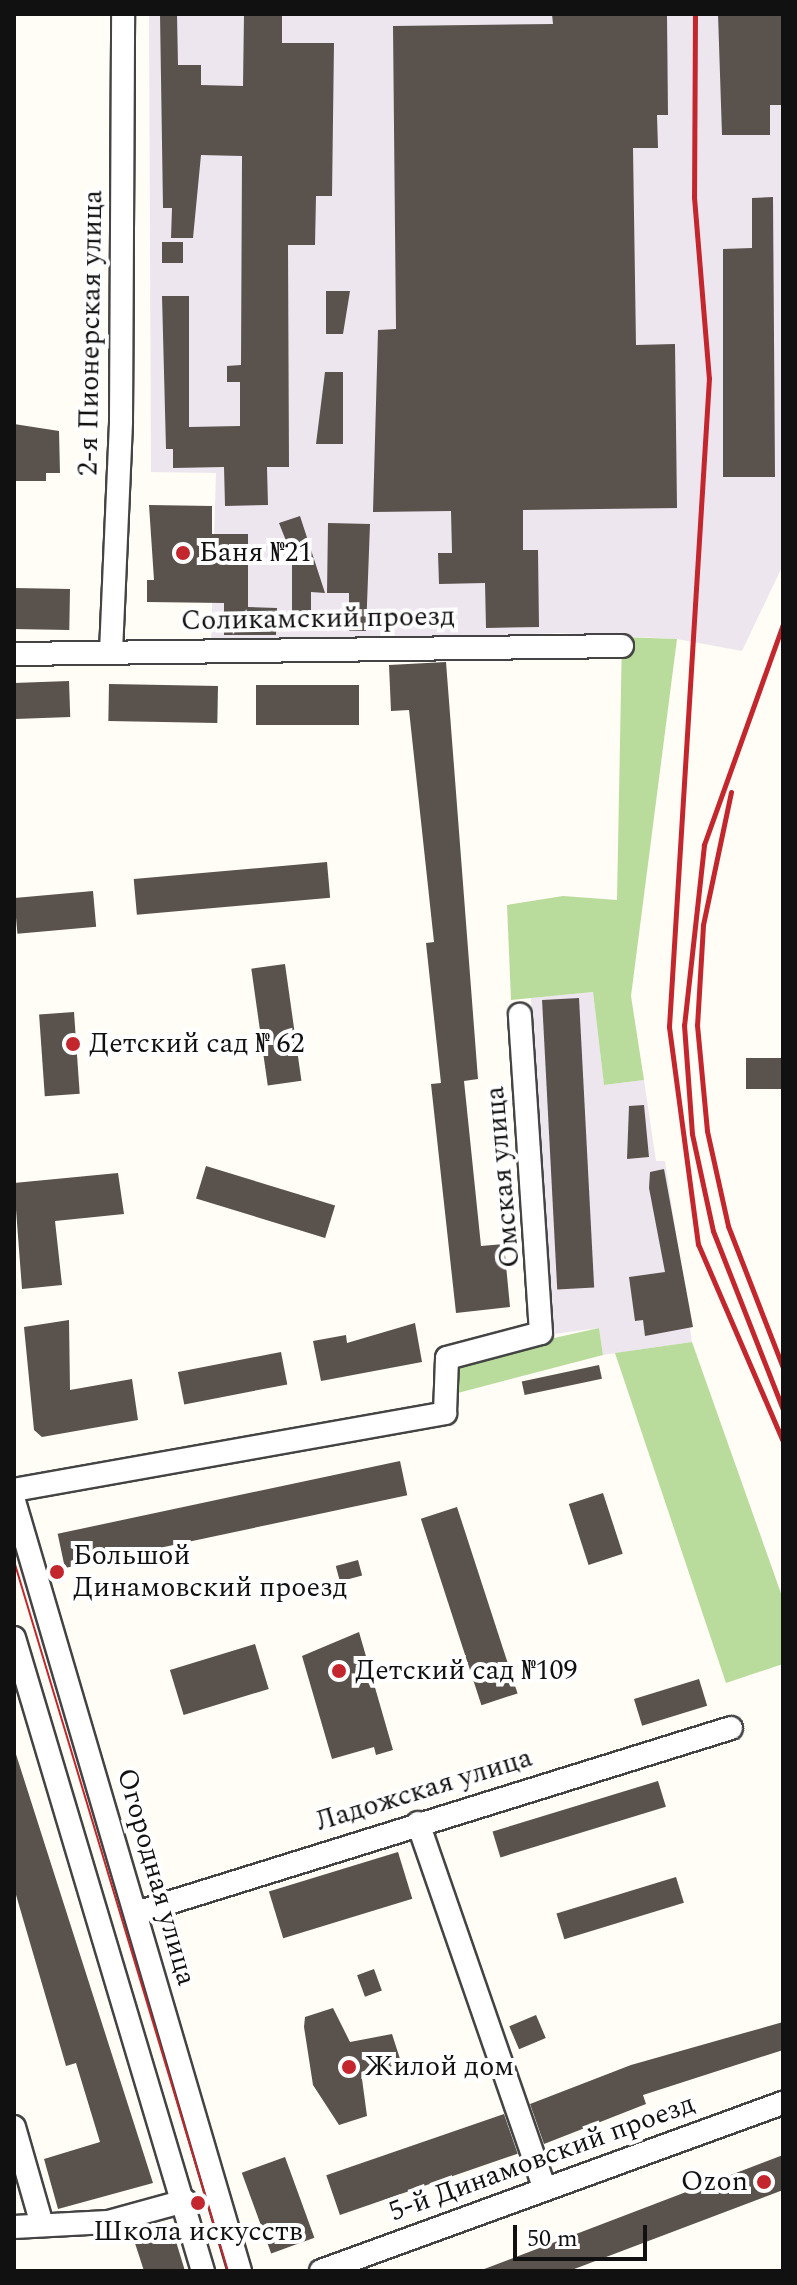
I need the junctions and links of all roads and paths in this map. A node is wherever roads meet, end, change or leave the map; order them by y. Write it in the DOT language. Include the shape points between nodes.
graph roads {
  1 [pos="123,14"];
  2 [pos="622,646"];
  3 [pos="111,652"];
  4 [pos="14,654"];
  5 [pos="520,1015"];
  6 [pos="14,1490"];
  7 [pos="14,1501"];
  8 [pos="14,1638"];
  9 [pos="731,1728"];
  10 [pos="418,1823"];
  11 [pos="136,1913"];
  12 [pos="783,2103"];
  13 [pos="14,2127"];
  14 [pos="545,2189"];
  15 [pos="185,2201"];
  16 [pos="41,2221"];
  17 [pos="14,2227"];
  18 [pos="203,2271"];
  19 [pos="240,2271"];
  20 [pos="321,2271"];
  1 -- 3 [label="street, 2-я Пионерская улица" via="121,421"];
  2 -- 3 [label="street, Соликамский проезд"];
  3 -- 4 [label="street, Соликамский проезд"];
  5 -- 6 [label="street, Омская улица" via="541,1333 447,1358 445,1413"];
  7 -- 11 [label="street, Огородная улица"];
  8 -- 15 [label="street"];
  9 -- 10 [label="street, Ладожская улица"];
  10 -- 11 [label="street, Ладожская улица"];
  10 -- 14 [label="street"];
  11 -- 19 [label="street, Огородная улица"];
  12 -- 14 [label="street, 5-й Динамовский проезд"];
  13 -- 16 [label="street"];
  14 -- 20 [label="street, 5-й Динамовский проезд"];
  15 -- 16 [label="street" via="108,2222"];
  15 -- 18 [label="street"];
  16 -- 17 [label="street"];
}
